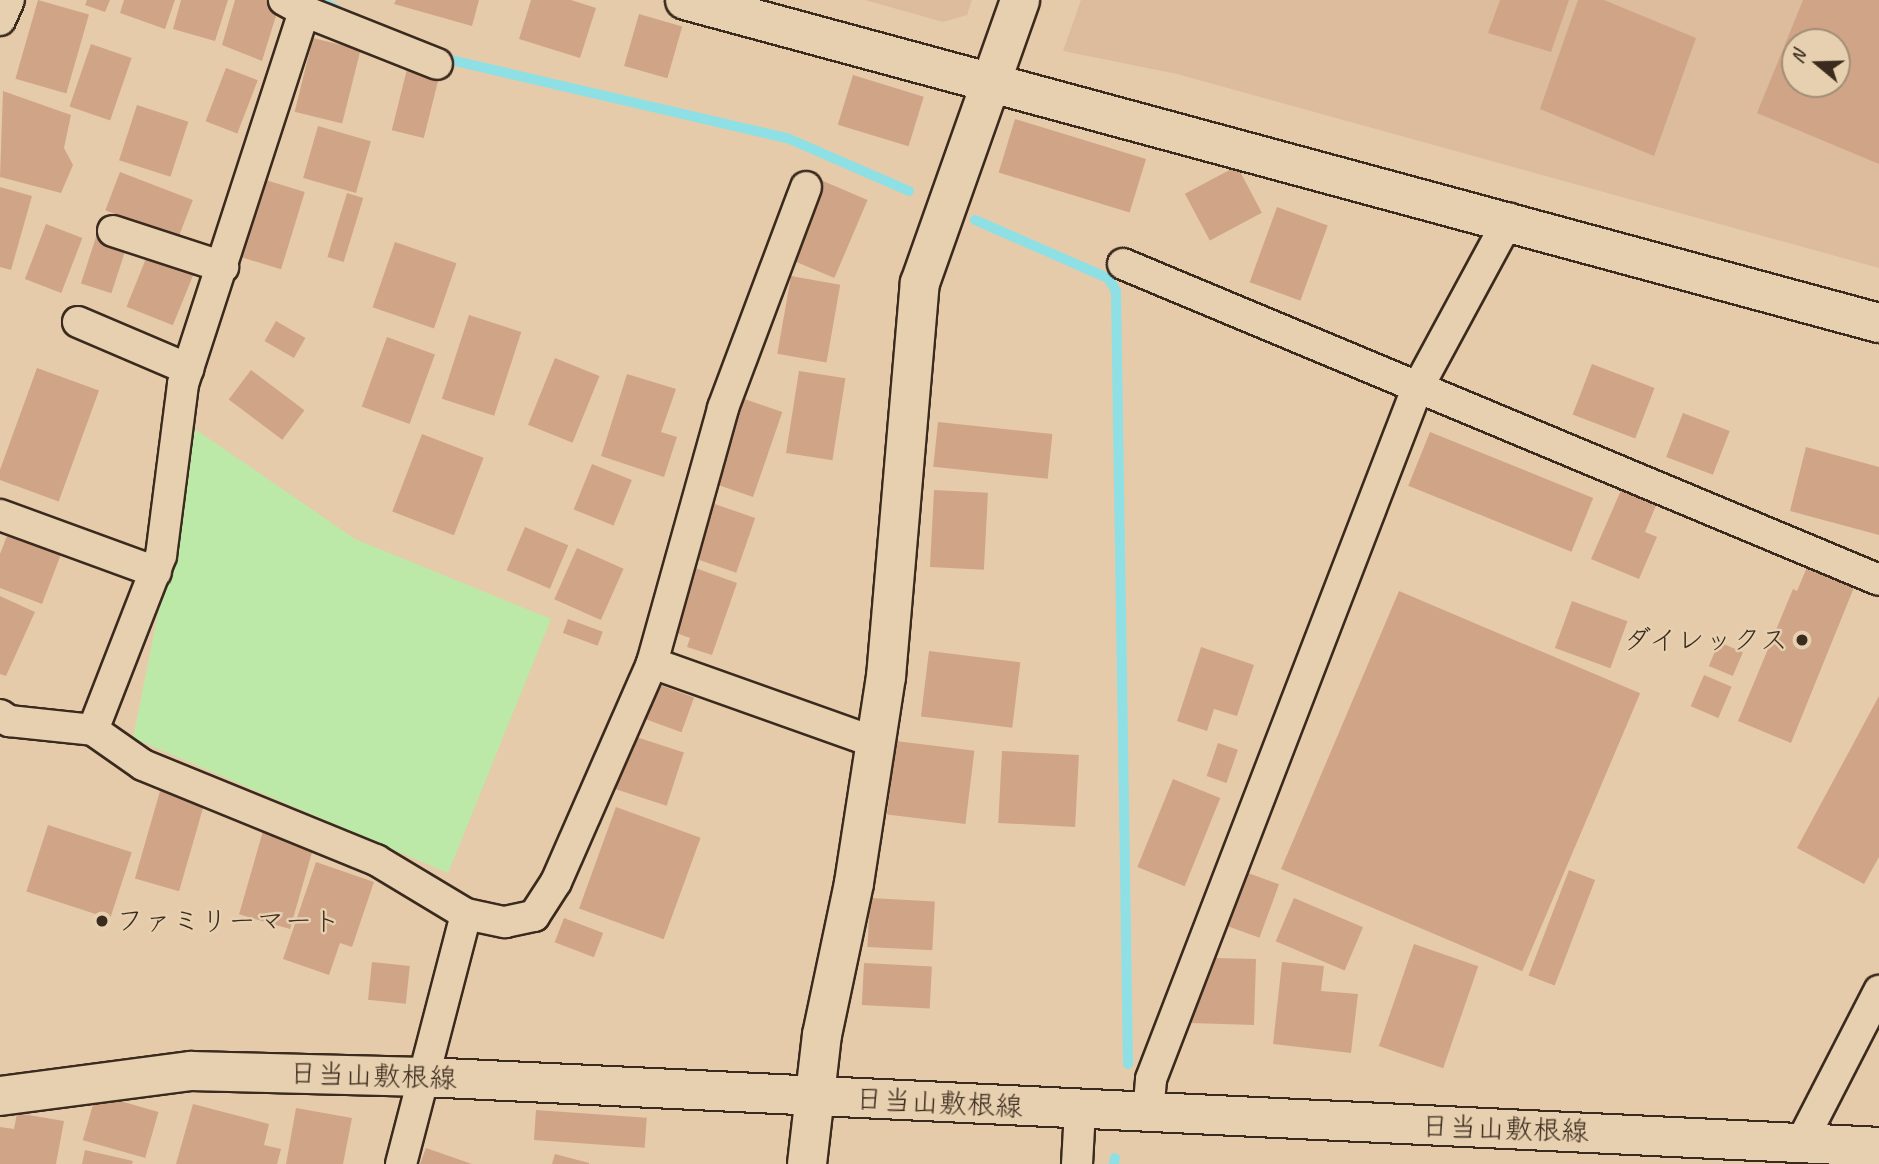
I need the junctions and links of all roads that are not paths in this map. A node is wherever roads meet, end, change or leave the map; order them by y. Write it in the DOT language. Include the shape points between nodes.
graph roads {
  1 [pos="9,0"];
  2 [pos="684,0"];
  3 [pos="1020,0"];
  4 [pos="294,5"];
  5 [pos="0,20"];
  6 [pos="437,64"];
  7 [pos="990,79"];
  8 [pos="806,187"];
  9 [pos="1509,219"];
  10 [pos="113,231"];
  11 [pos="1123,264"];
  12 [pos="223,267"];
  13 [pos="78,322"];
  14 [pos="1879,323"];
  15 [pos="188,369"];
  16 [pos="1416,391"];
  17 [pos="0,515"];
  18 [pos="156,572"];
  19 [pos="1879,580"];
  20 [pos="652,663"];
  21 [pos="0,715"];
  22 [pos="93,730"];
  23 [pos="877,743"];
  24 [pos="466,914"];
  25 [pos="1879,991"];
  26 [pos="424,1077"];
  27 [pos="0,1096"];
  28 [pos="812,1096"];
  29 [pos="1080,1111"];
  30 [pos="1148,1114"];
  31 [pos="1802,1141"];
  32 [pos="1879,1147"];
  33 [pos="401,1164"];
  34 [pos="807,1164"];
  35 [pos="1077,1164"];
  1 -- 5 [label="street"];
  2 -- 7 [label="street"];
  3 -- 7 [label="street"];
  4 -- 6 [label="street"];
  4 -- 12 [label="street"];
  7 -- 9 [label="street"];
  7 -- 23 [label="street" via="919,284"];
  8 -- 20 [label="street" via="723,408"];
  9 -- 14 [label="street"];
  9 -- 16 [label="street"];
  10 -- 12 [label="street"];
  11 -- 16 [label="street"];
  12 -- 15 [label="street"];
  13 -- 15 [label="street"];
  15 -- 18 [label="street"];
  16 -- 19 [label="street"];
  16 -- 30 [label="street" via="1151,1079"];
  17 -- 18 [label="street"];
  18 -- 22 [label="street"];
  20 -- 23 [label="street"];
  20 -- 24 [label="street" via="556,882 534,916 505,922"];
  21 -- 22 [label="street" via="9,721"];
  22 -- 24 [label="street" via="143,765 376,860"];
  23 -- 28 [label="street"];
  24 -- 26 [label="street"];
  25 -- 31 [label="street"];
  26 -- 27 [label="street, 日当山敷根線" via="191,1071"];
  26 -- 28 [label="street, 日当山敷根線"];
  26 -- 33 [label="street"];
  28 -- 29 [label="street, 日当山敷根線"];
  28 -- 34 [label="street"];
  29 -- 30 [label="street, 日当山敷根線"];
  29 -- 35 [label="street"];
  30 -- 31 [label="street, 日当山敷根線"];
  31 -- 32 [label="street, 日当山敷根線"];
}
